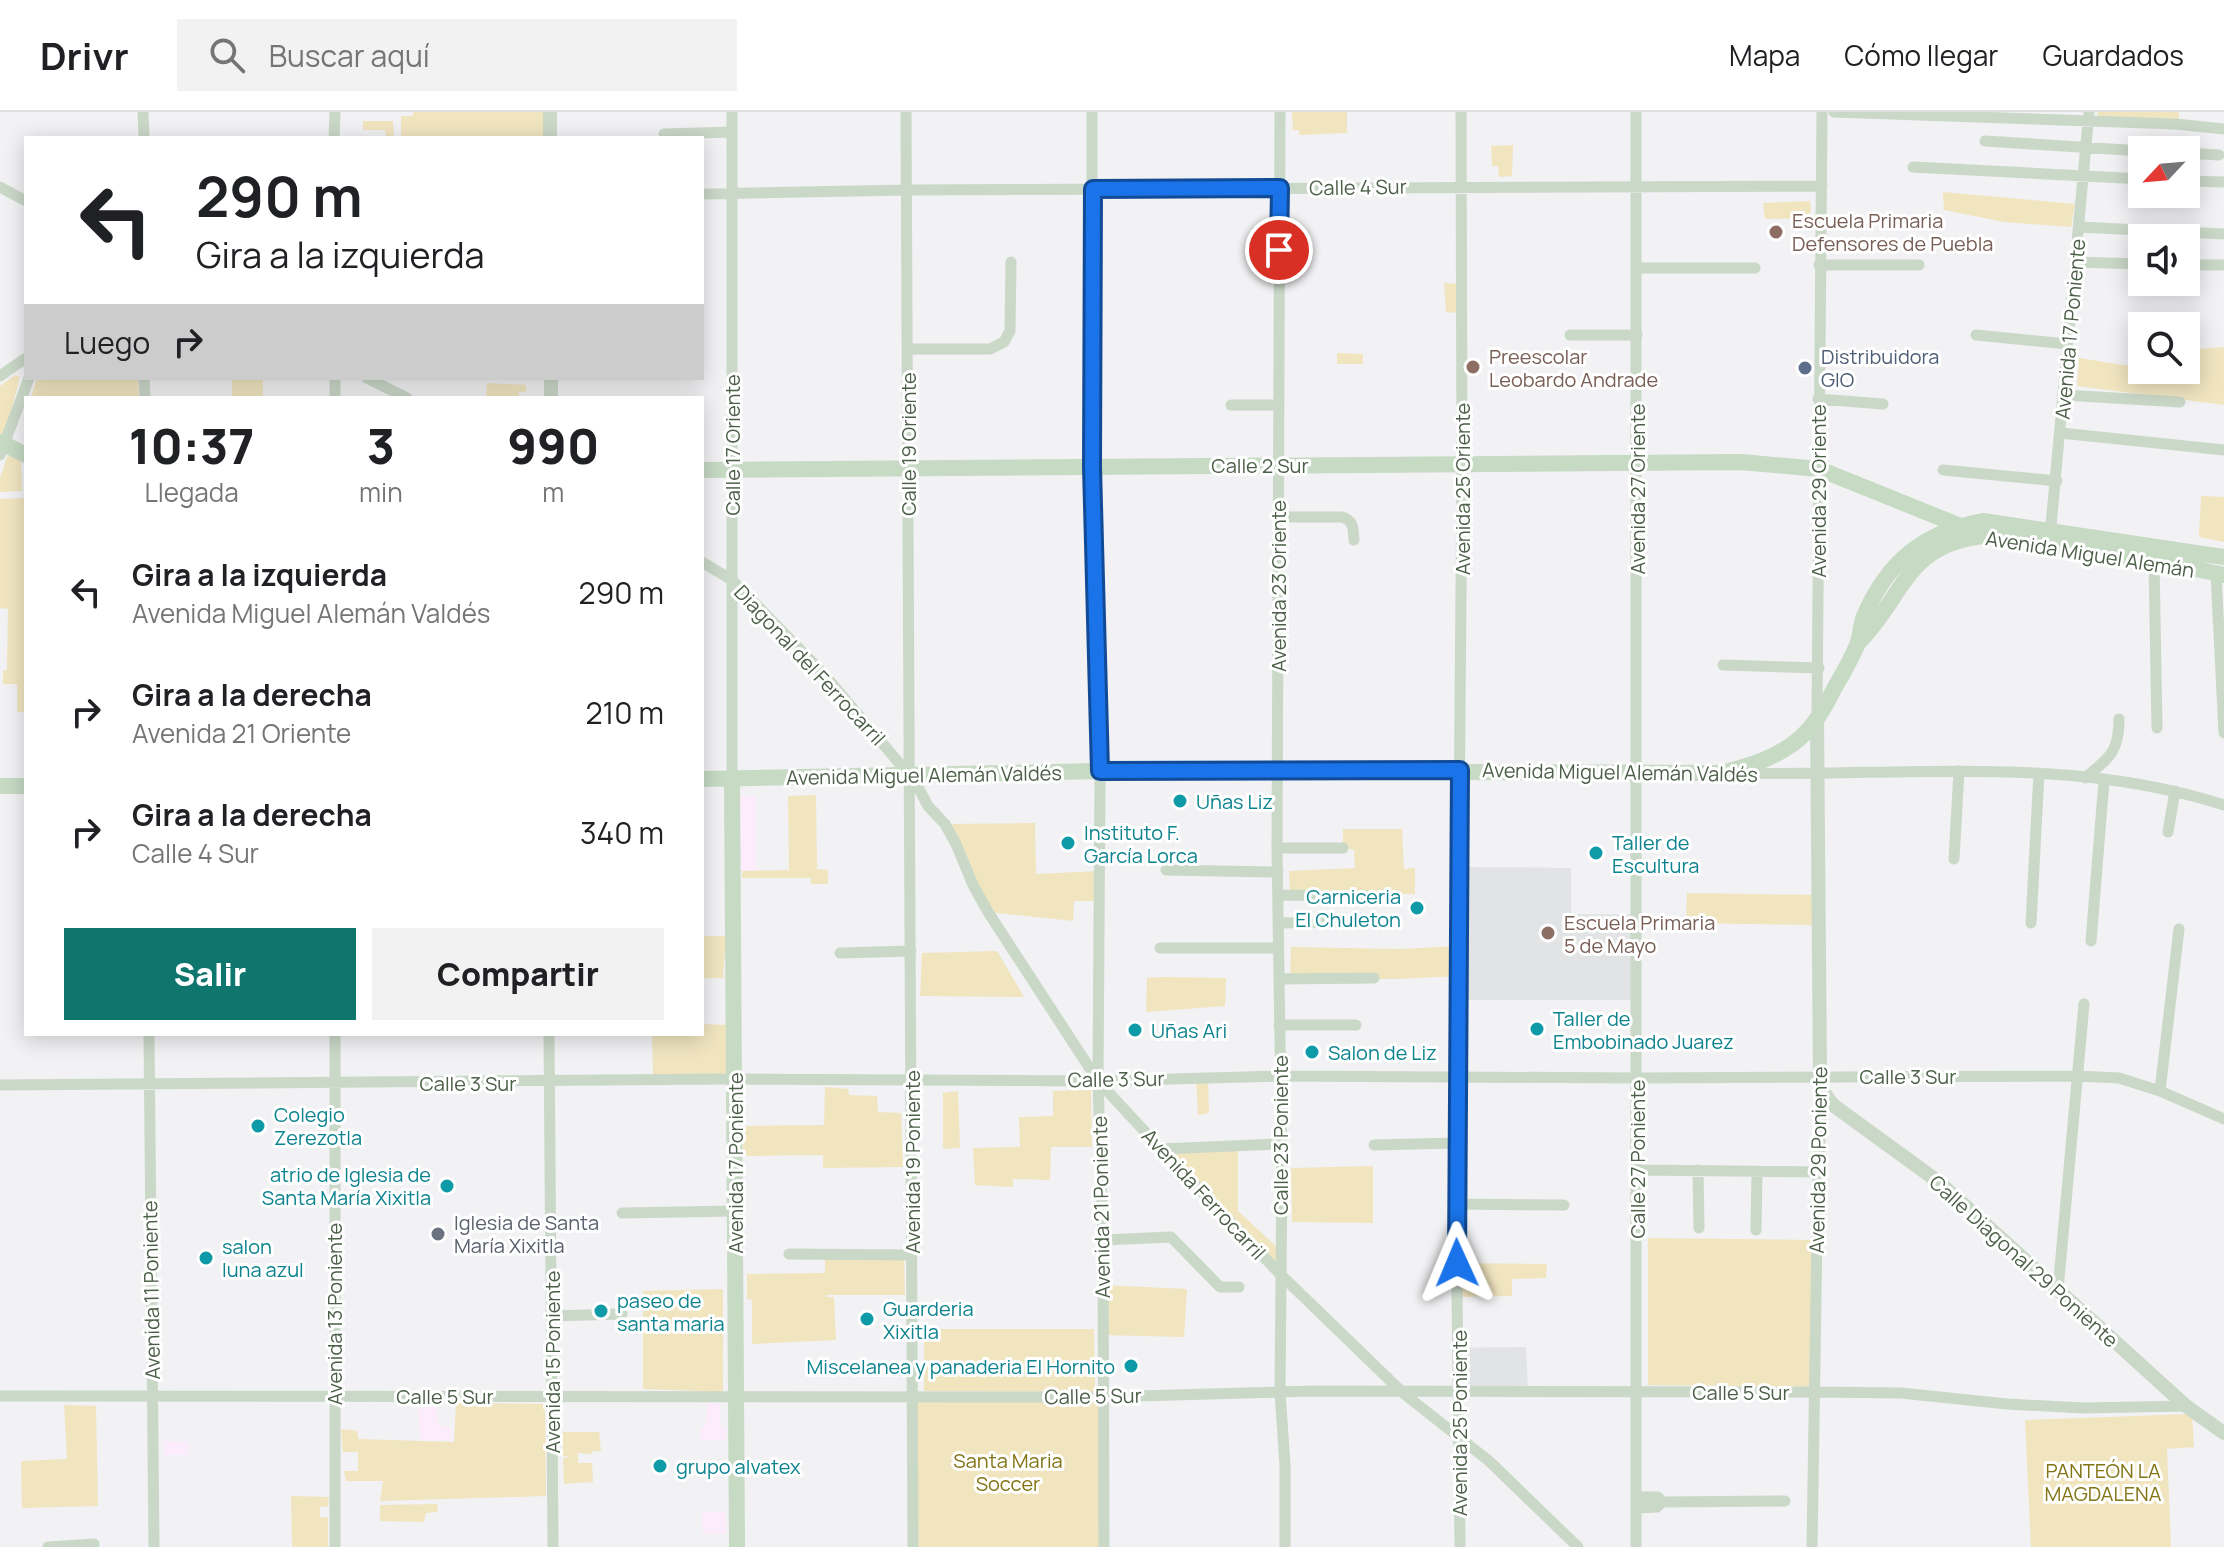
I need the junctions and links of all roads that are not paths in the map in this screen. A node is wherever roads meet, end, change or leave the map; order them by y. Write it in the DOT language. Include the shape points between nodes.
graph roads {
  1 [pos="143,112"];
  2 [pos="335,112"];
  3 [pos="550,112"];
  4 [pos="732,112"];
  5 [pos="906,112"];
  6 [pos="1092,112"];
  7 [pos="1280,112"];
  8 [pos="1461,112"];
  9 [pos="1636,112"];
  10 [pos="1822,112"];
  11 [pos="1834,112"];
  12 [pos="2088,117"];
  13 [pos="2224,129"];
  14 [pos="732,132"];
  15 [pos="664,134"];
  16 [pos="144,136"];
  17 [pos="334,136"];
  18 [pos="550,136"];
  19 [pos="1985,141"];
  20 [pos="2086,147"];
  21 [pos="2128,150"];
  22 [pos="2200,154"];
  23 [pos="2219,155"];
  24 [pos="1913,167"];
  25 [pos="2084,177"];
  26 [pos="2128,179"];
  27 [pos="2200,181"];
  28 [pos="2224,182"];
  29 [pos="1637,185"];
  30 [pos="1461,186"];
  31 [pos="1822,186"];
  32 [pos="0,187"];
  33 [pos="1280,188"];
  34 [pos="1093,189"];
  35 [pos="907,190"];
  36 [pos="732,192"];
  37 [pos="704,194"];
  38 [pos="0,199"];
  39 [pos="24,199"];
  40 [pos="24,200"];
  41 [pos="2079,227"];
  42 [pos="2224,234"];
  43 [pos="1011,262"];
  44 [pos="2076,262"];
  45 [pos="2128,264"];
  46 [pos="1819,265"];
  47 [pos="1919,265"];
  48 [pos="2200,265"];
  49 [pos="2224,265"];
  50 [pos="1638,268"];
  51 [pos="1755,268"];
  52 [pos="1570,335"];
  53 [pos="1637,335"];
  54 [pos="1976,335"];
  55 [pos="2067,344"];
  56 [pos="908,349"];
  57 [pos="24,359"];
  58 [pos="0,376"];
  59 [pos="28,380"];
  60 [pos="371,380"];
  61 [pos="2064,395"];
  62 [pos="403,396"];
  63 [pos="1818,399"];
  64 [pos="2180,402"];
  65 [pos="1883,404"];
  66 [pos="1231,405"];
  67 [pos="1278,405"];
  68 [pos="2061,433"];
  69 [pos="1,447"];
  70 [pos="2224,450"];
  71 [pos="24,454"];
  72 [pos="1278,464"];
  73 [pos="1637,465"];
  74 [pos="1462,466"];
  75 [pos="1092,467"];
  76 [pos="908,468"];
  77 [pos="1819,469"];
  78 [pos="704,470"];
  79 [pos="732,470"];
  80 [pos="1943,470"];
  81 [pos="2057,481"];
  82 [pos="1279,517"];
  83 [pos="1958,525"];
  84 [pos="1971,537"];
  85 [pos="2050,537"];
  86 [pos="1354,540"];
  87 [pos="2224,557"];
  88 [pos="2154,560"];
  89 [pos="704,563"];
  90 [pos="2220,574"];
  91 [pos="732,580"];
  92 [pos="1859,642"];
  93 [pos="1723,665"];
  94 [pos="1819,668"];
  95 [pos="2119,719"];
  96 [pos="1817,720"];
  97 [pos="2157,728"];
  98 [pos="2224,733"];
  99 [pos="1460,770"];
  100 [pos="1100,771"];
  101 [pos="1638,771"];
  102 [pos="1959,771"];
  103 [pos="1278,772"];
  104 [pos="1721,773"];
  105 [pos="1817,773"];
  106 [pos="2039,773"];
  107 [pos="911,776"];
  108 [pos="2085,778"];
  109 [pos="704,779"];
  110 [pos="732,779"];
  111 [pos="2104,781"];
  112 [pos="0,786"];
  113 [pos="24,786"];
  114 [pos="2175,791"];
  115 [pos="2224,805"];
  116 [pos="2168,832"];
  117 [pos="1277,848"];
  118 [pos="1343,848"];
  119 [pos="1954,859"];
  120 [pos="1166,870"];
  121 [pos="1278,872"];
  122 [pos="1278,895"];
  123 [pos="1368,896"];
  124 [pos="1353,922"];
  125 [pos="1278,923"];
  126 [pos="2031,923"];
  127 [pos="2179,929"];
  128 [pos="2091,941"];
  129 [pos="1160,948"];
  130 [pos="1278,948"];
  131 [pos="911,951"];
  132 [pos="840,953"];
  133 [pos="1374,978"];
  134 [pos="1279,979"];
  135 [pos="2084,1004"];
  136 [pos="1279,1025"];
  137 [pos="1356,1025"];
  138 [pos="149,1036"];
  139 [pos="335,1036"];
  140 [pos="549,1036"];
  141 [pos="1279,1076"];
  142 [pos="2077,1076"];
  143 [pos="1458,1077"];
  144 [pos="1637,1078"];
  145 [pos="734,1079"];
  146 [pos="912,1079"];
  147 [pos="1098,1081"];
  148 [pos="149,1083"];
  149 [pos="335,1083"];
  150 [pos="549,1083"];
  151 [pos="1822,1083"];
  152 [pos="0,1085"];
  153 [pos="2160,1091"];
  154 [pos="2224,1119"];
  155 [pos="1456,1143"];
  156 [pos="1280,1144"];
  157 [pos="1374,1145"];
  158 [pos="1161,1149"];
  159 [pos="1637,1170"];
  160 [pos="1698,1170"];
  161 [pos="1757,1171"];
  162 [pos="1818,1172"];
  163 [pos="1456,1204"];
  164 [pos="1564,1205"];
  165 [pos="735,1211"];
  166 [pos="622,1213"];
  167 [pos="1699,1228"];
  168 [pos="1756,1230"];
  169 [pos="1103,1240"];
  170 [pos="789,1254"];
  171 [pos="912,1255"];
  172 [pos="1280,1274"];
  173 [pos="1239,1287"];
  174 [pos="2058,1290"];
  175 [pos="622,1314"];
  176 [pos="551,1316"];
  177 [pos="1459,1391"];
  178 [pos="1280,1392"];
  179 [pos="1638,1392"];
  180 [pos="1815,1392"];
  181 [pos="1403,1393"];
  182 [pos="736,1395"];
  183 [pos="0,1396"];
  184 [pos="334,1396"];
  185 [pos="552,1396"];
  186 [pos="152,1397"];
  187 [pos="912,1397"];
  188 [pos="1103,1397"];
  189 [pos="2186,1406"];
  190 [pos="2224,1433"];
  191 [pos="1457,1434"];
  192 [pos="1785,1501"];
  193 [pos="1638,1502"];
  194 [pos="94,1544"];
  195 [pos="48,1547"];
  196 [pos="154,1547"];
  197 [pos="335,1547"];
  198 [pos="553,1547"];
  199 [pos="737,1547"];
  200 [pos="913,1547"];
  201 [pos="1104,1547"];
  202 [pos="1285,1547"];
  203 [pos="1460,1547"];
  204 [pos="1578,1547"];
  205 [pos="1636,1547"];
  206 [pos="1812,1547"];
  1 -- 16 [label="street"];
  2 -- 17 [label="street"];
  3 -- 18 [label="street"];
  4 -- 14 [label="street, Calle 17 Oriente"];
  5 -- 35 [label="street, Calle 19 Oriente"];
  6 -- 34 [label="street, Avenida 21 Poniente"];
  7 -- 33 [label="street, Avenida 23 Oriente"];
  8 -- 30 [label="street, Avenida 25 Oriente"];
  9 -- 29 [label="street, Avenida 27 Oriente"];
  10 -- 31 [label="street, Avenida 29 Oriente"];
  11 -- 12 [label="street"];
  12 -- 13 [label="street"];
  12 -- 20 [label="street, Avenida 17 Poniente"];
  14 -- 15 [label="street"];
  14 -- 36 [label="street, Calle 17 Oriente"];
  19 -- 20 [label="street"];
  20 -- 21 [label="street"];
  20 -- 25 [label="street, Avenida 17 Poniente"];
  22 -- 23 [label="street"];
  24 -- 25 [label="street"];
  25 -- 26 [label="street"];
  25 -- 41 [label="street, Avenida 17 Poniente"];
  27 -- 28 [label="street"];
  29 -- 30 [label="street, Calle 4 Sur"];
  29 -- 31 [label="street, Calle 4 Sur"];
  29 -- 50 [label="street, Avenida 27 Oriente"];
  30 -- 33 [label="street, Calle 4 Sur"];
  30 -- 74 [label="street, Avenida 25 Oriente"];
  31 -- 46 [label="street, Avenida 29 Oriente"];
  32 -- 39 [label="street"];
  33 -- 34 [label="street, Calle 4 Sur"];
  33 -- 67 [label="street, Avenida 23 Oriente"];
  34 -- 35 [label="street, Calle 4 Sur"];
  34 -- 75 [label="street, Avenida 21 Poniente"];
  35 -- 36 [label="street, Calle 4 Sur"];
  35 -- 56 [label="street, Calle 19 Oriente"];
  36 -- 37 [label="street, Calle 4 Sur"];
  36 -- 79 [label="street, Calle 17 Oriente"];
  38 -- 40 [label="street"];
  41 -- 42 [label="street"];
  41 -- 44 [label="street, Avenida 17 Poniente"];
  43 -- 56 [label="street" via="1010,331 1004,342 990,349"];
  44 -- 45 [label="street"];
  44 -- 55 [label="street, Avenida 17 Poniente"];
  46 -- 47 [label="street"];
  46 -- 63 [label="street, Avenida 29 Oriente"];
  48 -- 49 [label="street"];
  50 -- 51 [label="street"];
  50 -- 53 [label="street, Avenida 27 Oriente"];
  52 -- 53 [label="street"];
  53 -- 73 [label="street, Avenida 27 Oriente"];
  54 -- 55 [label="street"];
  55 -- 61 [label="street, Avenida 17 Poniente"];
  56 -- 76 [label="street, Calle 19 Oriente"];
  57 -- 58 [label="street"];
  59 -- 69 [label="street"];
  60 -- 62 [label="street"];
  61 -- 64 [label="street"];
  61 -- 68 [label="street, Avenida 17 Poniente"];
  63 -- 65 [label="street"];
  63 -- 77 [label="street, Avenida 29 Oriente"];
  66 -- 67 [label="street"];
  67 -- 72 [label="street, Avenida 23 Oriente"];
  68 -- 70 [label="street"];
  68 -- 81 [label="street, Avenida 17 Poniente"];
  69 -- 71 [label="main road"];
  72 -- 74 [label="main road, Calle 2 Sur"];
  72 -- 75 [label="main road, Calle 2 Sur"];
  72 -- 82 [label="street, Avenida 23 Oriente"];
  73 -- 74 [label="main road, Calle 2 Sur"];
  73 -- 77 [label="main road, Calle 2 Sur" via="1741,462"];
  73 -- 101 [label="street, Avenida 27 Oriente"];
  74 -- 99 [label="street, Avenida 25 Oriente"];
  75 -- 76 [label="main road, Calle 2 Sur"];
  75 -- 100 [label="street, Avenida 21 Poniente"];
  76 -- 79 [label="main road, Calle 2 Sur"];
  76 -- 107 [label="street, Calle 19 Oriente"];
  77 -- 83 [label="main road, Calle 2 Sur"];
  77 -- 94 [label="street, Avenida 29 Oriente"];
  78 -- 79 [label="main road, Calle 2 Sur"];
  79 -- 91 [label="street, Calle 17 Oriente"];
  80 -- 81 [label="street"];
  81 -- 85 [label="street, Avenida 17 Poniente"];
  82 -- 86 [label="street" via="1349,519"];
  82 -- 103 [label="street, Avenida 23 Oriente"];
  83 -- 84 [label="main road"];
  83 -- 85 [label="main road, Avenida Miguel Alemán" via="1983,521"];
  83 -- 92 [label="main road, Avenida Miguel Alemán" via="1918,544 1901,559 1863,618"];
  84 -- 85 [label="main road, Avenida Miguel Alemán"];
  84 -- 92 [label="main road, Avenida Miguel Alemán" via="1912,569"];
  85 -- 87 [label="main road, Avenida Miguel Alemán"];
  85 -- 88 [label="main road, Avenida Miguel Alemán"];
  88 -- 90 [label="main road, Avenida Miguel Alemán"];
  88 -- 97 [label="street"];
  89 -- 91 [label="street, Diagonal del Ferrocarril"];
  90 -- 98 [label="street"];
  91 -- 107 [label="street, Diagonal del Ferrocarril" via="823,673"];
  91 -- 110 [label="street, Calle 17 Oriente"];
  92 -- 96 [label="main road, Avenida Miguel Alemán"];
  93 -- 94 [label="street"];
  94 -- 96 [label="street, Avenida 29 Oriente"];
  95 -- 108 [label="street" via="2119,743"];
  96 -- 104 [label="main road, Avenida Miguel Alemán" via="1766,760"];
  96 -- 105 [label="street, Avenida 29 Oriente"];
  99 -- 101 [label="main road, Avenida Miguel Alemán Valdés"];
  99 -- 103 [label="main road, Avenida Miguel Alemán Valdés"];
  99 -- 143 [label="street, Avenida 25 Poniente"];
  100 -- 103 [label="main road, Avenida Miguel Alemán Valdés"];
  100 -- 107 [label="main road, Avenida Miguel Alemán Valdés"];
  100 -- 147 [label="street, Avenida 21 Poniente"];
  101 -- 104 [label="main road, Avenida Miguel Alemán Valdés"];
  101 -- 144 [label="street, Calle 27 Poniente"];
  102 -- 105 [label="street, Avenida Miguel Alemán Valdés"];
  102 -- 106 [label="street, Avenida Miguel Alemán Valdés"];
  102 -- 119 [label="street"];
  103 -- 117 [label="street, Calle 23 Poniente"];
  104 -- 105 [label="street, Avenida Miguel Alemán Valdés"];
  105 -- 151 [label="street, Avenida 29 Poniente"];
  106 -- 108 [label="street, Avenida Miguel Alemán Valdés"];
  106 -- 126 [label="street"];
  107 -- 110 [label="main road, Avenida Miguel Alemán Valdés"];
  107 -- 131 [label="street, Avenida 19 Poniente"];
  107 -- 147 [label="street, Avenida Ferrocarril" via="945,824 988,912"];
  108 -- 111 [label="street, Avenida Miguel Alemán Valdés"];
  109 -- 110 [label="main road, Avenida Miguel Alemán Valdés"];
  110 -- 145 [label="main road, Avenida 17 Poniente"];
  111 -- 114 [label="street, Avenida Miguel Alemán Valdés"];
  111 -- 128 [label="street"];
  112 -- 113 [label="main road"];
  114 -- 115 [label="street, Avenida Miguel Alemán Valdés"];
  114 -- 116 [label="street"];
  117 -- 118 [label="street"];
  117 -- 121 [label="street, Calle 23 Poniente"];
  120 -- 121 [label="street"];
  121 -- 122 [label="street, Calle 23 Poniente"];
  122 -- 123 [label="street"];
  122 -- 125 [label="street, Calle 23 Poniente"];
  124 -- 125 [label="street"];
  125 -- 130 [label="street, Calle 23 Poniente"];
  127 -- 153 [label="street"];
  129 -- 130 [label="street"];
  130 -- 134 [label="street, Calle 23 Poniente"];
  131 -- 132 [label="street"];
  131 -- 146 [label="street, Avenida 19 Poniente"];
  133 -- 134 [label="street"];
  134 -- 136 [label="street, Calle 23 Poniente"];
  135 -- 142 [label="street"];
  136 -- 137 [label="street"];
  136 -- 141 [label="street, Calle 23 Poniente"];
  138 -- 148 [label="street, Avenida 11 Poniente"];
  139 -- 149 [label="street, Avenida 13 Poniente"];
  140 -- 150 [label="street, Avenida 15 Poniente"];
  141 -- 143 [label="street, Calle 3 Sur"];
  141 -- 147 [label="street, Calle 3 Sur"];
  141 -- 156 [label="street, Calle 23 Poniente"];
  142 -- 151 [label="street, Calle 3 Sur"];
  142 -- 153 [label="street, Calle 3 Sur" via="2119,1078"];
  142 -- 174 [label="street"];
  143 -- 144 [label="street, Calle 3 Sur"];
  143 -- 155 [label="street, Avenida 25 Poniente"];
  144 -- 151 [label="street, Calle 3 Sur"];
  144 -- 159 [label="street, Calle 27 Poniente"];
  145 -- 146 [label="street, Calle 3 Sur"];
  145 -- 150 [label="street, Calle 3 Sur"];
  145 -- 165 [label="main road, Avenida 17 Poniente"];
  146 -- 147 [label="street, Calle 3 Sur"];
  146 -- 171 [label="street, Avenida 19 Poniente"];
  147 -- 158 [label="street, Avenida Ferrocarril"];
  147 -- 169 [label="street, Avenida 21 Poniente"];
  148 -- 149 [label="street, Calle 3 Sur"];
  148 -- 152 [label="street, Calle 3 Sur"];
  148 -- 186 [label="street, Avenida 11 Poniente"];
  149 -- 150 [label="street, Calle 3 Sur"];
  149 -- 184 [label="street, Avenida 13 Poniente"];
  150 -- 176 [label="street, Avenida 15 Poniente"];
  151 -- 162 [label="street, Avenida 29 Poniente"];
  151 -- 174 [label="street, Calle Diagonal 29 Poniente" via="1833,1105 1940,1183"];
  153 -- 154 [label="street, Calle 3 Sur"];
  155 -- 157 [label="street"];
  155 -- 163 [label="street, Avenida 25 Poniente"];
  156 -- 158 [label="street"];
  156 -- 172 [label="street, Calle 23 Poniente"];
  158 -- 172 [label="street, Avenida Ferrocarril"];
  159 -- 160 [label="street"];
  159 -- 179 [label="street, Calle 27 Poniente"];
  160 -- 161 [label="street"];
  160 -- 167 [label="street"];
  161 -- 162 [label="street"];
  161 -- 168 [label="street"];
  162 -- 180 [label="street, Avenida 29 Poniente"];
  163 -- 164 [label="street"];
  163 -- 177 [label="street, Avenida 25 Poniente"];
  165 -- 166 [label="street"];
  165 -- 182 [label="main road, Avenida 17 Poniente"];
  169 -- 173 [label="street" via="1171,1237 1220,1287"];
  169 -- 188 [label="street, Avenida 21 Poniente"];
  170 -- 171 [label="street"];
  171 -- 187 [label="street, Avenida 19 Poniente"];
  172 -- 178 [label="street, Calle 23 Poniente"];
  172 -- 181 [label="street, Avenida Ferrocarril"];
  174 -- 189 [label="street, Calle Diagonal 29 Poniente"];
  175 -- 176 [label="street"];
  176 -- 185 [label="street, Avenida 15 Poniente"];
  177 -- 179 [label="street, Calle 5 Sur"];
  177 -- 181 [label="street, Calle 5 Sur"];
  177 -- 191 [label="street, Avenida 25 Poniente"];
  178 -- 181 [label="street, Calle 5 Sur"];
  178 -- 188 [label="street, Calle 5 Sur"];
  178 -- 202 [label="street, Calle 23 Poniente"];
  179 -- 180 [label="street, Calle 5 Sur"];
  179 -- 193 [label="street, Calle 27 Poniente"];
  180 -- 189 [label="street, Calle 5 Sur" via="1901,1393 2084,1408"];
  180 -- 206 [label="street, Avenida 29 Poniente"];
  181 -- 191 [label="street, Avenida Ferrocarril"];
  182 -- 185 [label="street, Calle 5 Sur"];
  182 -- 187 [label="street, Calle 5 Sur"];
  182 -- 199 [label="main road, Avenida 17 Poniente"];
  183 -- 186 [label="street, Calle 5 Sur"];
  184 -- 185 [label="street, Calle 5 Sur"];
  184 -- 186 [label="street, Calle 5 Sur"];
  184 -- 197 [label="street, Avenida 13 Poniente"];
  185 -- 198 [label="street, Avenida 15 Poniente"];
  186 -- 196 [label="street, Avenida 11 Poniente"];
  187 -- 188 [label="street, Calle 5 Sur"];
  187 -- 200 [label="street, Avenida 19 Poniente"];
  188 -- 201 [label="street, Avenida 21 Poniente"];
  189 -- 190 [label="street, Calle Diagonal 29 Poniente"];
  191 -- 203 [label="street, Avenida 25 Poniente"];
  191 -- 204 [label="street, Avenida Ferrocarril"];
  192 -- 193 [label="street" via="1662,1502 1657,1507"];
  193 -- 205 [label="street, Calle 27 Poniente"];
  194 -- 195 [label="street"];
}
